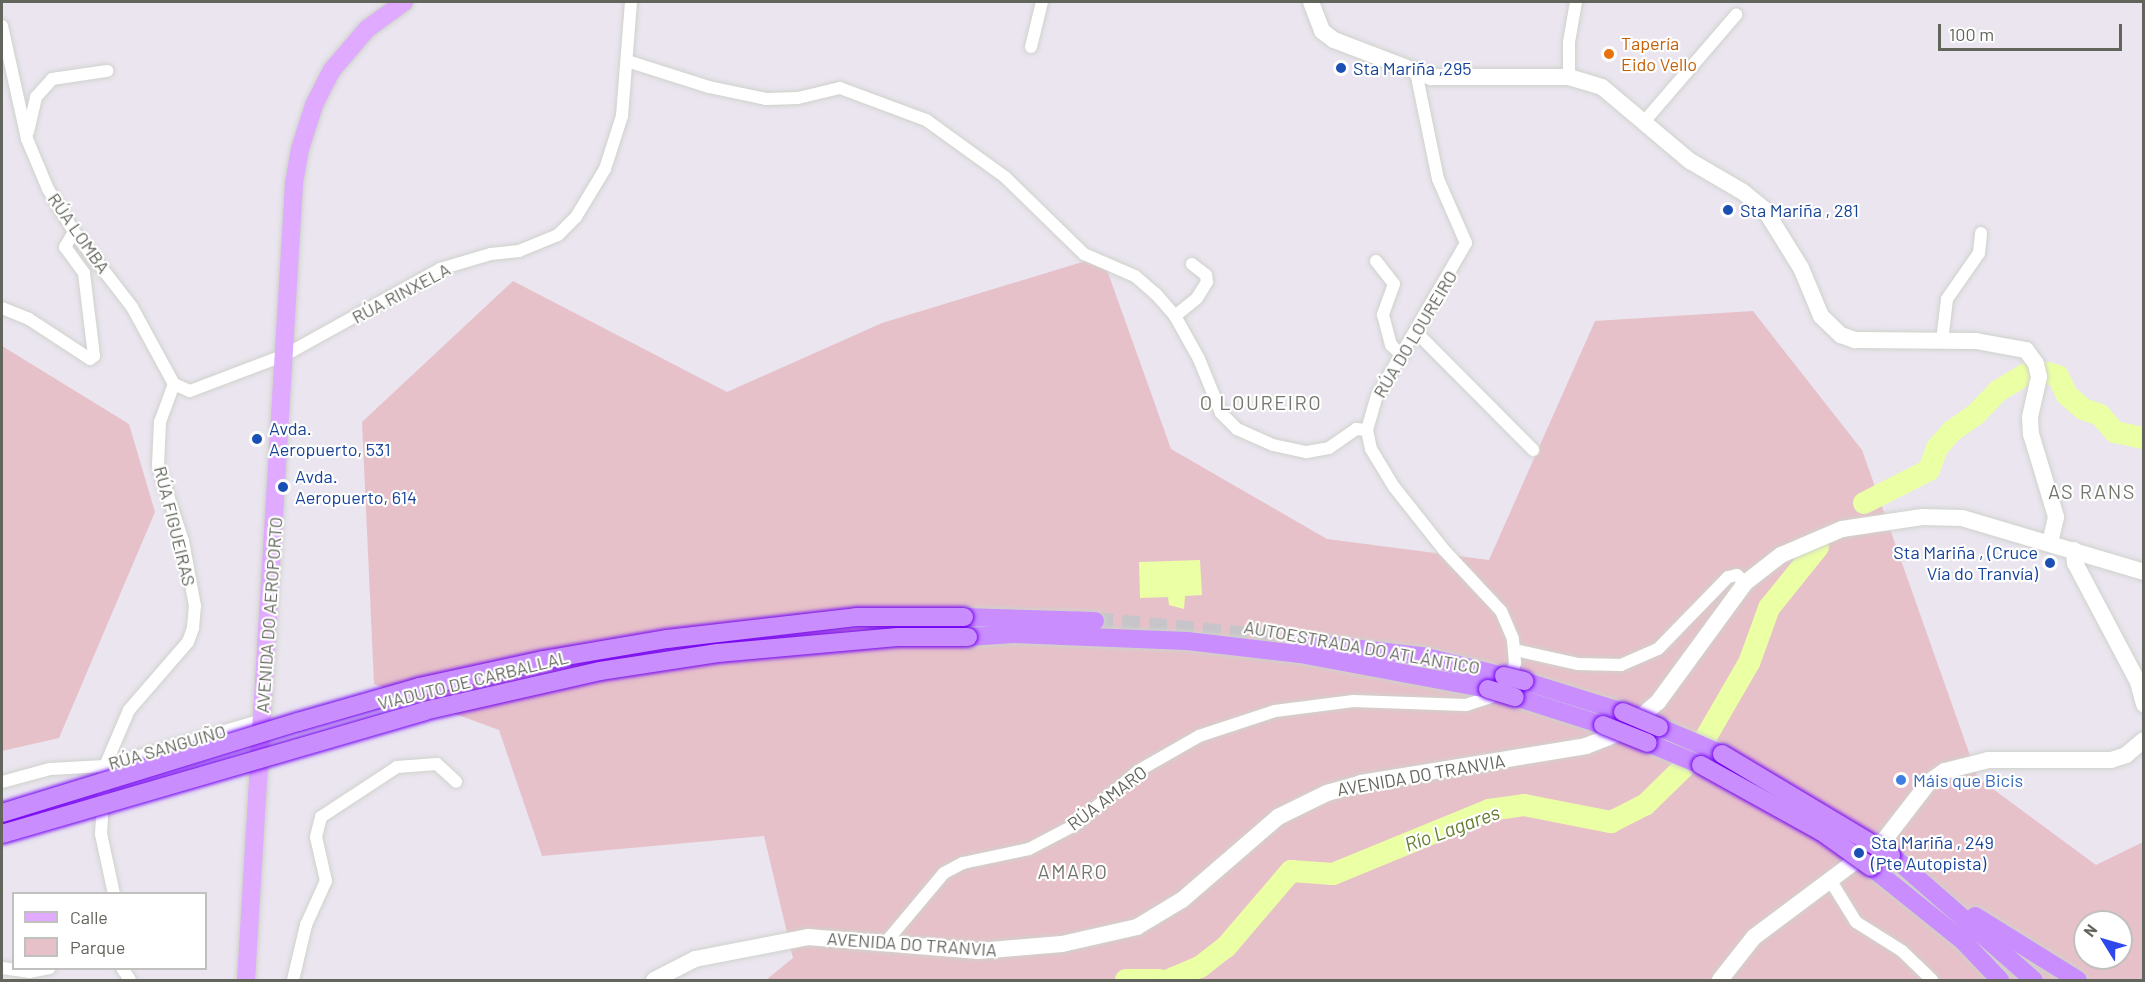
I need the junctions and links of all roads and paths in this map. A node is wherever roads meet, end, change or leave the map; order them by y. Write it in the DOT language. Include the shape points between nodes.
graph roads {
  1 [pos="404,2"];
  2 [pos="631,2"];
  3 [pos="1042,2"];
  4 [pos="1311,2"];
  5 [pos="1576,2"];
  6 [pos="1736,15"];
  7 [pos="2,26"];
  8 [pos="1031,47"];
  9 [pos="627,61"];
  10 [pos="107,71"];
  11 [pos="1416,72"];
  12 [pos="1569,77"];
  13 [pos="1643,123"];
  14 [pos="27,139"];
  15 [pos="74,232"];
  16 [pos="1981,233"];
  17 [pos="1376,261"];
  18 [pos="1192,264"];
  19 [pos="2,308"];
  20 [pos="1175,316"];
  21 [pos="1416,333"];
  22 [pos="1942,341"];
  23 [pos="285,355"];
  24 [pos="1403,356"];
  25 [pos="178,386"];
  26 [pos="1367,430"];
  27 [pos="1533,450"];
  28 [pos="2050,542"];
  29 [pos="2074,550"];
  30 [pos="2144,572"];
  31 [pos="1745,583"];
  32 [pos="1095,621"];
  33 [pos="968,636"];
  34 [pos="1277,639"];
  35 [pos="1511,663"];
  36 [pos="2144,704"];
  37 [pos="262,720"];
  38 [pos="2141,747"];
  39 [pos="105,766"];
  40 [pos="2,782"];
  41 [pos="456,782"];
  42 [pos="2,813"];
  43 [pos="2,834"];
  44 [pos="1832,883"];
  45 [pos="114,892"];
  46 [pos="1938,893"];
  47 [pos="886,942"];
  48 [pos="16,970"];
  49 [pos="43,970"];
  50 [pos="246,981"];
  51 [pos="293,981"];
  52 [pos="654,981"];
  53 [pos="1720,981"];
  54 [pos="1932,981"];
  55 [pos="2000,981"];
  56 [pos="2034,981"];
  57 [pos="2078,981"];
  1 -- 23 [label="main road, AVENIDA DO AEROPORTO" via="375,22 342,56 322,85 306,128 294,183"];
  2 -- 9 [label="street, RÚA RINXELA"];
  3 -- 8 [label="street"];
  4 -- 11 [label="main road" via="1322,31 1334,40"];
  5 -- 12 [label="street" via="1569,42"];
  6 -- 13 [label="street"];
  7 -- 14 [label="street, RÚA LOMBA"];
  9 -- 20 [label="street" via="709,87 766,99 798,99 840,88 926,120 1005,177 1084,254 1135,276"];
  9 -- 23 [label="street, RÚA RINXELA" via="622,116 604,169 576,217 558,235 519,251 491,254 440,269"];
  10 -- 14 [label="street" via="52,79 41,87"];
  11 -- 12 [label="main road" via="1431,77 1484,79"];
  11 -- 21 [label="street, RÚA DO LOUREIRO" via="1438,179 1466,243"];
  12 -- 13 [label="main road" via="1602,87"];
  13 -- 22 [label="main road" via="1690,161 1743,192 1765,210 1802,268 1821,316 1832,329 1855,340"];
  14 -- 15 [label="street, RÚA LOMBA" via="48,189"];
  15 -- 19 [label="street" via="65,247 84,273 94,356 90,359 29,319"];
  15 -- 25 [label="street, RÚA LOMBA" via="132,307"];
  16 -- 22 [label="street" via="1979,253 1947,299"];
  17 -- 24 [label="street" via="1394,284 1383,315 1391,345"];
  18 -- 20 [label="street" via="1206,275 1207,282 1197,298"];
  20 -- 26 [label="street" via="1199,359 1221,413 1237,429 1273,445 1307,452 1329,448 1356,429"];
  21 -- 24 [label="street, RÚA DO LOUREIRO"];
  21 -- 27 [label="street"];
  22 -- 28 [label="main road" via="2016,345 2032,356 2038,377 2031,434 2056,517"];
  23 -- 25 [label="street, RÚA RINXELA" via="190,391"];
  23 -- 37 [label="main road, AVENIDA DO AEROPORTO"];
  24 -- 26 [label="street, RÚA DO LOUREIRO" via="1377,396"];
  25 -- 39 [label="street, RÚA FIGUEIRAS" via="160,422 158,465 183,541 195,606 193,628 188,642 129,710"];
  26 -- 35 [label="street" via="1371,449 1394,487 1444,550 1501,611 1510,628"];
  28 -- 29 [label="main road, AVENIDA DO TRANVIA"];
  28 -- 31 [label="main road, AVENIDA DO TRANVIA" via="1962,518 1880,520 1799,545"];
  29 -- 30 [label="main road, AVENIDA DO TRANVIA"];
  29 -- 36 [label="main road" via="2075,563 2138,682"];
  31 -- 35 [label="street" via="1737,575 1728,577 1659,650 1631,662"];
  31 -- 47 [label="main road, AVENIDA DO TRANVIA" via="1658,702 1624,731 1606,740 1327,793 1278,817 1162,913 1112,934 1019,950 978,951"];
  32 -- 42 [label="highway, VIADUTO DE CARBALLAL, bridge" via="856,617 667,639 543,660 419,687"];
  33 -- 43 [label="highway, VIADUTO DE CARBALLAL, bridge" via="897,637 718,653 600,671 424,711"];
  33 -- 55 [label="highway, AUTOESTRADA DO ATLÁNTICO, bridge" via="1014,634 1187,641 1312,656 1488,689 1603,725 1701,765 1822,832 1963,941"];
  34 -- 35 [label="highway, AUTOESTRADA DO ATLÁNTICO"];
  35 -- 46 [label="highway, AUTOESTRADA DO ATLÁNTICO, bridge" via="1524,681 1623,712 1722,754 1891,855"];
  35 -- 47 [label="street, RÚA AMARO" via="1503,687 1479,702 1353,701 1275,711 1199,736 1138,771 1075,825 1029,849 963,863 944,873"];
  37 -- 39 [label="street, RÚA SANGUIÑO"];
  37 -- 50 [label="main road, AVENIDA DO AEROPORTO"];
  38 -- 44 [label="main road" via="2110,760 1988,760 1945,771 1929,782 1885,839"];
  39 -- 40 [label="street, RÚA SANGUIÑO" via="50,769"];
  39 -- 45 [label="street, RÚA FIGUEIRAS" via="101,834"];
  41 -- 51 [label="street" via="437,764 398,766 321,817 316,837 326,881 306,925"];
  44 -- 53 [label="main road" via="1754,937"];
  44 -- 54 [label="street" via="1856,922 1902,951"];
  46 -- 56 [label="highway"];
  46 -- 57 [label="highway"];
  47 -- 52 [label="main road, AVENIDA DO TRANVIA" via="830,937 767,943 695,959"];
  48 -- 49 [label="street"];
}
